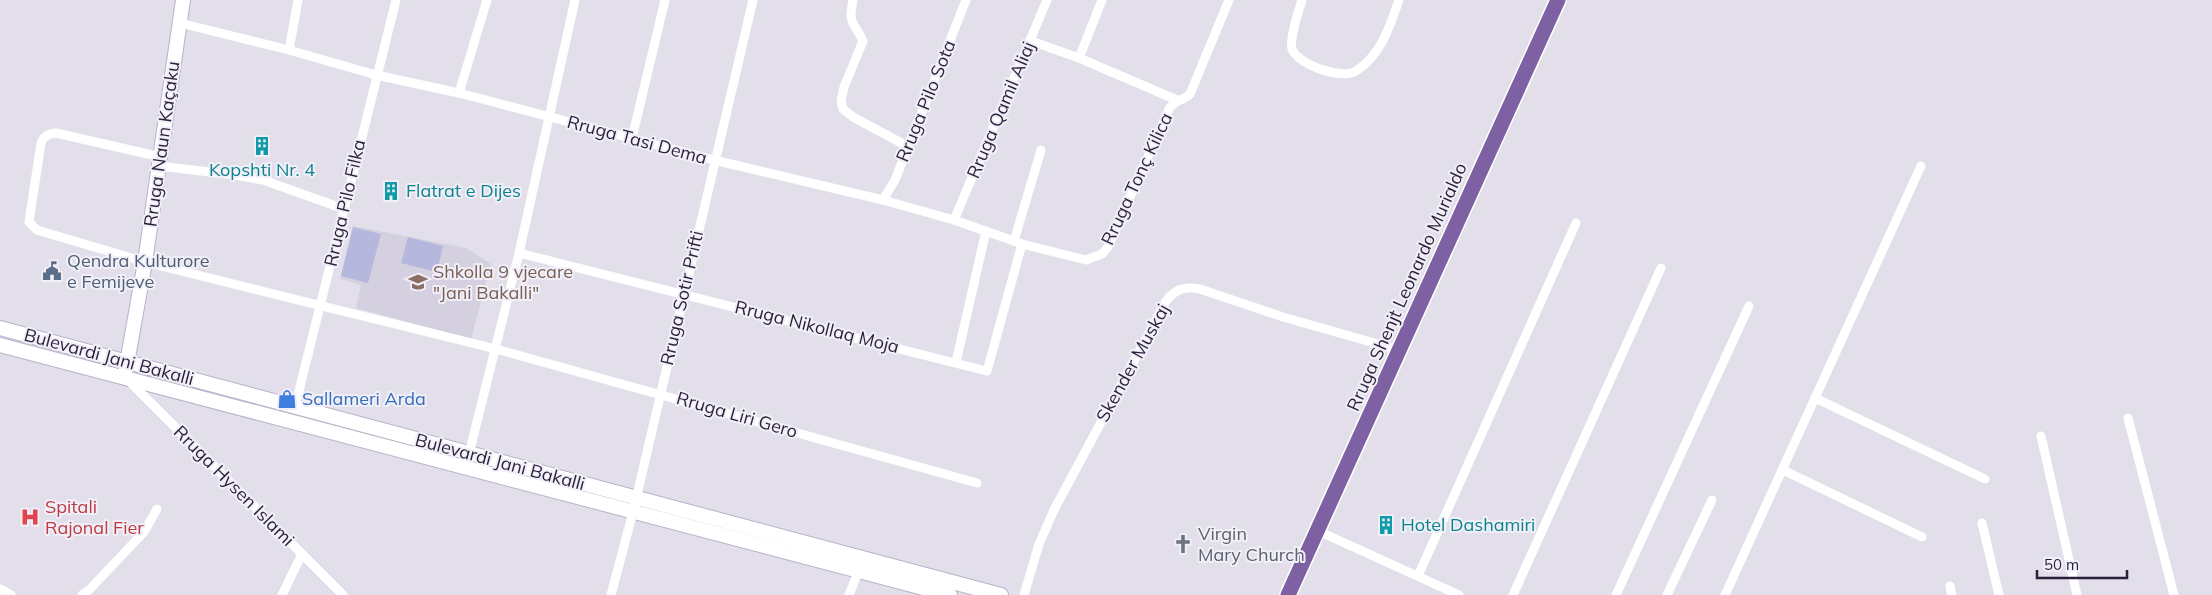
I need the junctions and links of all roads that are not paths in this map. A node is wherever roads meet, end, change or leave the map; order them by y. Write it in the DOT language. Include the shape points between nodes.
graph roads {
  1 [pos="183,0"];
  2 [pos="298,0"];
  3 [pos="396,0"];
  4 [pos="487,0"];
  5 [pos="575,0"];
  6 [pos="665,0"];
  7 [pos="753,0"];
  8 [pos="853,0"];
  9 [pos="966,0"];
  10 [pos="1047,0"];
  11 [pos="1102,0"];
  12 [pos="1229,0"];
  13 [pos="1302,0"];
  14 [pos="1399,0"];
  15 [pos="1558,0"];
  16 [pos="180,23"];
  17 [pos="1031,41"];
  18 [pos="289,50"];
  19 [pos="1079,58"];
  20 [pos="376,75"];
  21 [pos="459,94"];
  22 [pos="1177,100"];
  23 [pos="548,117"];
  24 [pos="632,138"];
  25 [pos="907,146"];
  26 [pos="1041,150"];
  27 [pos="714,160"];
  28 [pos="160,161"];
  29 [pos="1921,166"];
  30 [pos="883,200"];
  31 [pos="344,209"];
  32 [pos="954,220"];
  33 [pos="1576,223"];
  34 [pos="986,231"];
  35 [pos="1018,242"];
  36 [pos="519,253"];
  37 [pos="145,262"];
  38 [pos="1661,268"];
  39 [pos="683,293"];
  40 [pos="322,305"];
  41 [pos="1749,306"];
  42 [pos="0,328"];
  43 [pos="0,345"];
  44 [pos="496,349"];
  45 [pos="1399,350"];
  46 [pos="128,361"];
  47 [pos="956,362"];
  48 [pos="125,377"];
  49 [pos="660,393"];
  50 [pos="1815,398"];
  51 [pos="295,407"];
  52 [pos="2128,418"];
  53 [pos="2040,436"];
  54 [pos="469,454"];
  55 [pos="1783,470"];
  56 [pos="1985,479"];
  57 [pos="977,483"];
  58 [pos="1712,500"];
  59 [pos="634,505"];
  60 [pos="157,508"];
  61 [pos="1982,523"];
  62 [pos="1316,530"];
  63 [pos="1922,537"];
  64 [pos="302,554"];
  65 [pos="864,558"];
  66 [pos="858,571"];
  67 [pos="1418,576"];
  68 [pos="0,589"];
  69 [pos="1290,593"];
  70 [pos="11,595"];
  71 [pos="82,595"];
  72 [pos="282,595"];
  73 [pos="343,595"];
  74 [pos="611,595"];
  75 [pos="849,595"];
  76 [pos="950,595"];
  77 [pos="1001,595"];
  78 [pos="1024,595"];
  79 [pos="1459,595"];
  80 [pos="1514,595"];
  81 [pos="1616,595"];
  82 [pos="1667,595"];
  83 [pos="1725,595"];
  84 [pos="1999,595"];
  85 [pos="2077,595"];
  86 [pos="2174,595"];
  1 -- 16 [label="main road, Rruga Naun Kaçaku"];
  2 -- 18 [label="street"];
  3 -- 20 [label="street, Rruga Pilo Filka"];
  4 -- 21 [label="street"];
  5 -- 23 [label="street"];
  6 -- 24 [label="street"];
  7 -- 27 [label="street, Rruga Sotir Prifti"];
  8 -- 25 [label="street" via="851,23 863,40 844,87 843,109"];
  9 -- 25 [label="street, Rruga Pilo Sota"];
  10 -- 17 [label="street, Rruga Qamil Aliaj"];
  11 -- 19 [label="street"];
  12 -- 22 [label="street, Rruga Tonç Kilica" via="1190,94"];
  13 -- 14 [label="street" via="1294,30 1292,48 1295,54 1308,64 1340,75 1356,71 1375,55"];
  15 -- 45 [label="main road, Rruga Shenjt Leonardo Murialdo"];
  16 -- 18 [label="street, Rruga Tasi Dema"];
  16 -- 28 [label="main road, Rruga Naun Kaçaku"];
  17 -- 19 [label="street"];
  17 -- 32 [label="street, Rruga Qamil Aliaj"];
  18 -- 20 [label="street, Rruga Tasi Dema"];
  19 -- 22 [label="street"];
  20 -- 21 [label="street, Rruga Tasi Dema"];
  20 -- 31 [label="street, Rruga Pilo Filka"];
  21 -- 23 [label="street, Rruga Tasi Dema"];
  22 -- 35 [label="street, Rruga Tonç Kilica" via="1169,109 1108,247 1102,254 1086,260"];
  23 -- 24 [label="street, Rruga Tasi Dema"];
  23 -- 36 [label="street"];
  24 -- 27 [label="street, Rruga Tasi Dema"];
  25 -- 30 [label="street, Rruga Pilo Sota" via="895,180"];
  26 -- 35 [label="street"];
  27 -- 30 [label="street, Rruga Tasi Dema"];
  27 -- 39 [label="street, Rruga Sotir Prifti"];
  28 -- 31 [label="street" via="263,180"];
  28 -- 37 [label="main road, Rruga Naun Kaçaku"];
  28 -- 37 [label="street" via="56,133 49,134 41,143 28,216 32,228 37,230"];
  29 -- 50 [label="street"];
  30 -- 32 [label="street, Rruga Tasi Dema"];
  31 -- 40 [label="street, Rruga Pilo Filka"];
  32 -- 34 [label="street, Rruga Tasi Dema"];
  33 -- 67 [label="street"];
  34 -- 35 [label="street, Rruga Tasi Dema"];
  34 -- 47 [label="street"];
  35 -- 47 [label="street, Rruga Nikollaq Moja" via="987,370"];
  36 -- 39 [label="street, Rruga Nikollaq Moja"];
  36 -- 44 [label="street"];
  37 -- 40 [label="street"];
  37 -- 46 [label="main road, Rruga Naun Kaçaku"];
  38 -- 80 [label="street"];
  39 -- 47 [label="street, Rruga Nikollaq Moja"];
  39 -- 49 [label="street, Rruga Sotir Prifti"];
  40 -- 44 [label="street, Rruga Liri Gero"];
  40 -- 51 [label="street, Rruga Pilo Filka"];
  41 -- 81 [label="street"];
  42 -- 46 [label="main road, Bulevardi Jani Bakalli"];
  43 -- 48 [label="main road, Bulevardi Jani Bakalli"];
  44 -- 49 [label="street, Rruga Liri Gero"];
  44 -- 54 [label="street"];
  45 -- 62 [label="main road, Rruga Shenjt Leonardo Murialdo"];
  45 -- 78 [label="street, Skender Muskaj" via="1200,289 1178,290 1166,301 1062,494 1039,544"];
  46 -- 48 [label="main road, Rruga Naun Kaçaku"];
  46 -- 51 [label="main road, Bulevardi Jani Bakalli"];
  48 -- 59 [label="main road, Bulevardi Jani Bakalli"];
  48 -- 64 [label="street, Rruga Hysen Islami"];
  49 -- 57 [label="street, Rruga Liri Gero"];
  49 -- 59 [label="street, Rruga Sotir Prifti"];
  50 -- 55 [label="street"];
  50 -- 56 [label="street"];
  51 -- 54 [label="main road, Bulevardi Jani Bakalli"];
  52 -- 86 [label="street"];
  53 -- 85 [label="street"];
  54 -- 59 [label="main road, Bulevardi Jani Bakalli"];
  55 -- 63 [label="street"];
  55 -- 83 [label="street"];
  58 -- 82 [label="street"];
  59 -- 65 [label="main road, Bulevardi Jani Bakalli"];
  59 -- 66 [label="main road, Bulevardi Jani Bakalli"];
  59 -- 74 [label="street, Rruga Sotir Prifti"];
  60 -- 71 [label="street" via="144,532"];
  61 -- 84 [label="street"];
  62 -- 67 [label="street"];
  62 -- 69 [label="main road, Rruga Shenjt Leonardo Murialdo"];
  64 -- 72 [label="street"];
  64 -- 73 [label="street, Rruga Hysen Islami"];
  65 -- 66 [label="street"];
  65 -- 77 [label="main road, Bulevardi Jani Bakalli"];
  66 -- 75 [label="street"];
  66 -- 76 [label="main road, Bulevardi Jani Bakalli"];
  67 -- 79 [label="street"];
  68 -- 70 [label="street"];
}
